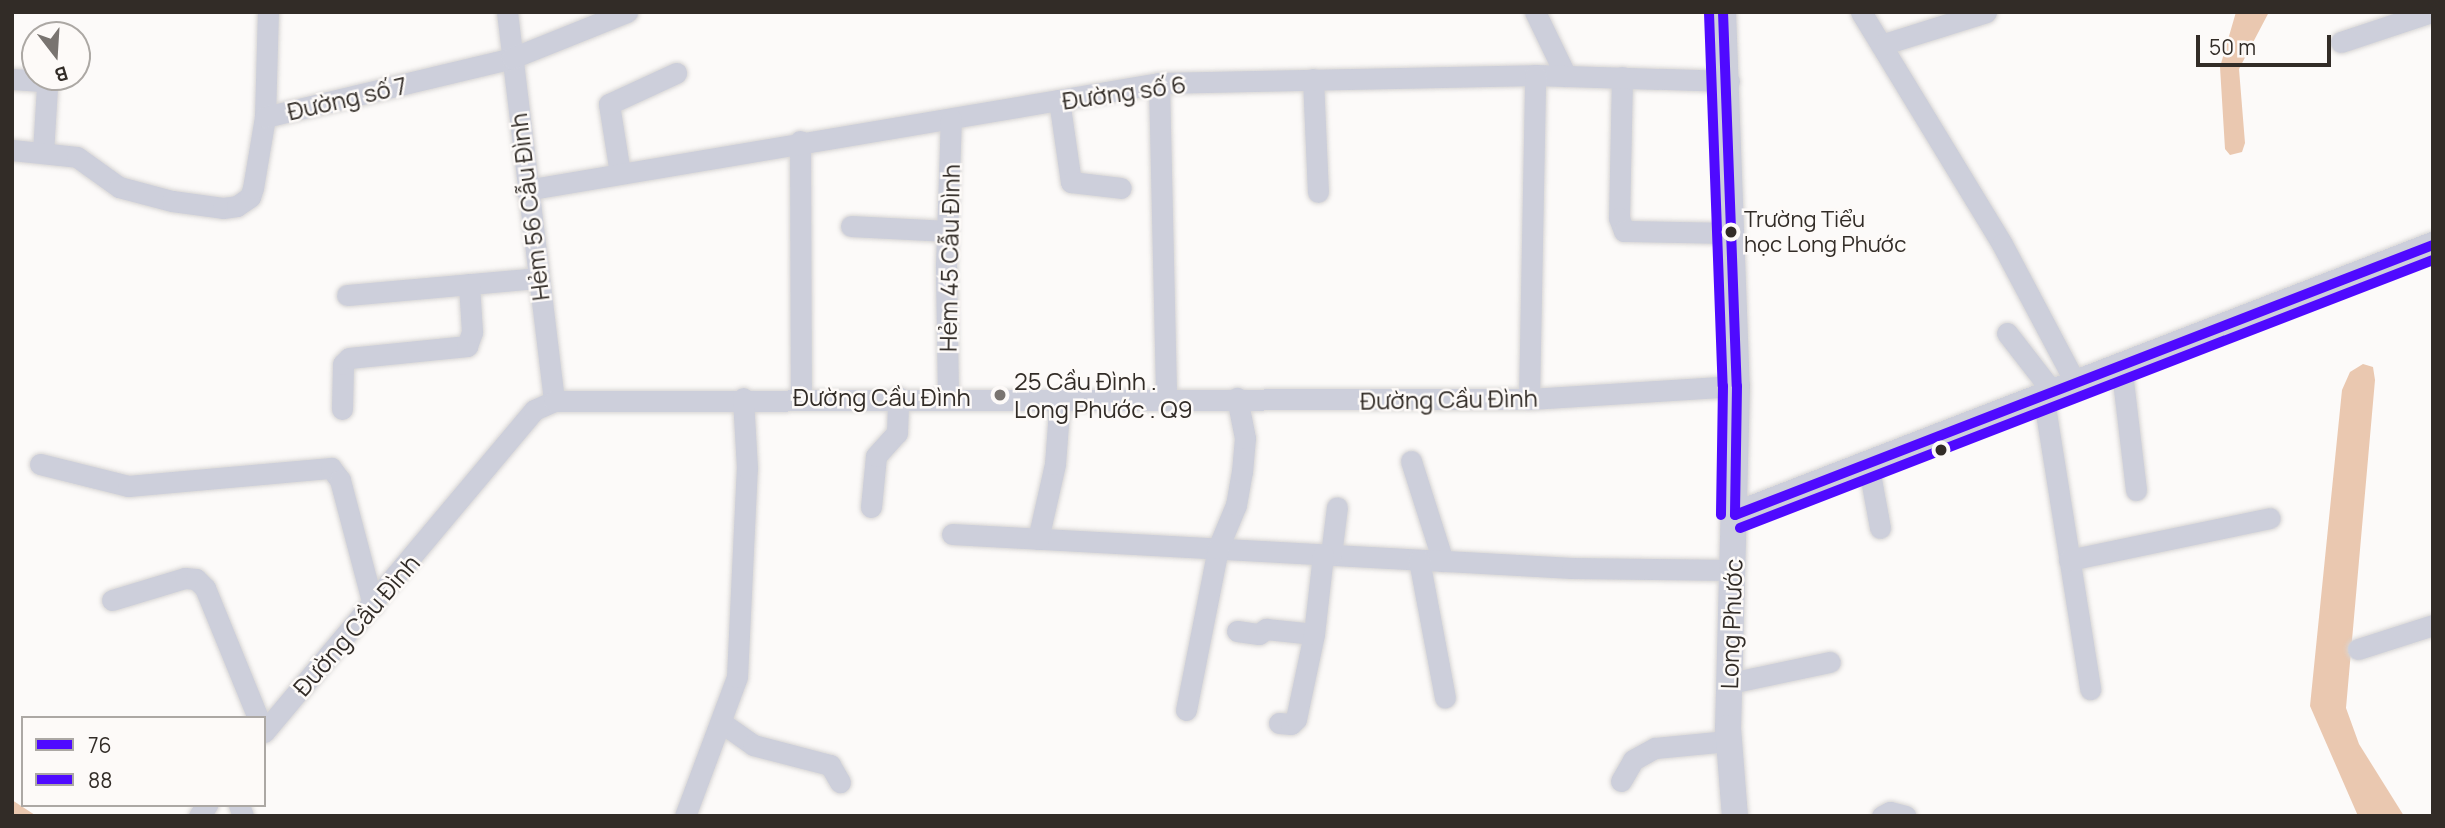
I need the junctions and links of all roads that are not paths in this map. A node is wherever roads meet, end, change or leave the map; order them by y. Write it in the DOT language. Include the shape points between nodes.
graph roads {
  1 [pos="268,12"];
  2 [pos="507,12"];
  3 [pos="1535,12"];
  4 [pos="1723,12"];
  5 [pos="1861,12"];
  6 [pos="1986,12"];
  7 [pos="2431,12"];
  8 [pos="617,14"];
  9 [pos="2341,42"];
  10 [pos="1881,45"];
  11 [pos="512,58"];
  12 [pos="676,73"];
  13 [pos="1535,75"];
  14 [pos="1566,76"];
  15 [pos="1622,77"];
  16 [pos="12,79"];
  17 [pos="1313,79"];
  18 [pos="1729,81"];
  19 [pos="1159,83"];
  20 [pos="1059,100"];
  21 [pos="265,117"];
  22 [pos="951,120"];
  23 [pos="800,141"];
  24 [pos="12,150"];
  25 [pos="43,152"];
  26 [pos="620,173"];
  27 [pos="1121,188"];
  28 [pos="526,190"];
  29 [pos="1318,192"];
  30 [pos="851,226"];
  31 [pos="947,231"];
  32 [pos="1733,233"];
  33 [pos="2433,245"];
  34 [pos="537,278"];
  35 [pos="469,284"];
  36 [pos="347,295"];
  37 [pos="2007,333"];
  38 [pos="2121,364"];
  39 [pos="1737,386"];
  40 [pos="2057,389"];
  41 [pos="801,397"];
  42 [pos="898,397"];
  43 [pos="948,397"];
  44 [pos="1060,397"];
  45 [pos="1167,397"];
  46 [pos="743,398"];
  47 [pos="1237,398"];
  48 [pos="1529,398"];
  49 [pos="555,401"];
  50 [pos="342,409"];
  51 [pos="1411,461"];
  52 [pos="1868,463"];
  53 [pos="40,464"];
  54 [pos="2136,490"];
  55 [pos="871,507"];
  56 [pos="1337,507"];
  57 [pos="1735,515"];
  58 [pos="2270,517"];
  59 [pos="1880,528"];
  60 [pos="952,534"];
  61 [pos="1038,539"];
  62 [pos="1218,548"];
  63 [pos="1327,555"];
  64 [pos="1419,560"];
  65 [pos="2069,560"];
  66 [pos="1443,561"];
  67 [pos="1733,570"];
  68 [pos="112,600"];
  69 [pos="373,605"];
  70 [pos="2433,625"];
  71 [pos="1237,631"];
  72 [pos="1314,634"];
  73 [pos="2358,649"];
  74 [pos="1830,662"];
  75 [pos="1730,683"];
  76 [pos="2090,689"];
  77 [pos="1445,698"];
  78 [pos="1186,710"];
  79 [pos="257,716"];
  80 [pos="722,723"];
  81 [pos="1279,723"];
  82 [pos="266,730"];
  83 [pos="1728,741"];
  84 [pos="1621,781"];
  85 [pos="840,782"];
  86 [pos="685,816"];
  87 [pos="1735,816"];
  88 [pos="1882,816"];
  89 [pos="1906,816"];
  1 -- 21 [label="street"];
  2 -- 11 [label="street, Hẻm 56 Cẫu Đình"];
  3 -- 14 [label="street"];
  4 -- 18 [label="street, Long Phước"];
  5 -- 10 [label="street"];
  6 -- 10 [label="street"];
  7 -- 9 [label="street"];
  8 -- 11 [label="street, Đường số 7"];
  10 -- 40 [label="street" via="2002,244"];
  11 -- 21 [label="street, Đường số 7"];
  11 -- 28 [label="street, Hẻm 56 Cẫu Đình"];
  12 -- 26 [label="street" via="609,104"];
  13 -- 14 [label="street, Đường số 6"];
  13 -- 17 [label="street, Đường số 6"];
  13 -- 48 [label="street"];
  14 -- 15 [label="street, Đường số 6"];
  15 -- 18 [label="street, Đường số 6"];
  15 -- 32 [label="street" via="1619,218 1624,231"];
  16 -- 25 [label="street" via="43,81 47,87"];
  17 -- 19 [label="street, Đường số 6"];
  17 -- 29 [label="street"];
  18 -- 32 [label="street, Long Phước"];
  19 -- 20 [label="street, Đường số 6"];
  19 -- 45 [label="street"];
  20 -- 22 [label="street, Đường số 6"];
  20 -- 27 [label="street" via="1071,182"];
  21 -- 25 [label="street, Đường số 7" via="250,197 223,208 119,187 77,157"];
  22 -- 23 [label="street, Đường số 6"];
  22 -- 31 [label="street, Hẻm 45 Cẫu Đình"];
  23 -- 26 [label="street, Đường số 6"];
  23 -- 41 [label="street"];
  24 -- 25 [label="street, Đường số 7"];
  26 -- 28 [label="street, Đường số 6"];
  28 -- 34 [label="street, Hẻm 56 Cẫu Đình"];
  30 -- 31 [label="street"];
  31 -- 43 [label="street, Hẻm 45 Cẫu Đình"];
  32 -- 39 [label="street, Long Phước"];
  33 -- 38 [label="street"];
  34 -- 35 [label="street"];
  34 -- 49 [label="street, Hẻm 56 Cẫu Đình"];
  35 -- 36 [label="street"];
  35 -- 50 [label="street" via="472,332 467,346 349,358 343,364"];
  37 -- 40 [label="street"];
  38 -- 40 [label="street"];
  38 -- 54 [label="street"];
  39 -- 48 [label="street, Đường Cầu Đình"];
  39 -- 57 [label="street, Long Phước"];
  40 -- 52 [label="street"];
  40 -- 65 [label="street"];
  41 -- 42 [label="street, Đường Cầu Đình"];
  41 -- 46 [label="street, Đường Cầu Đình"];
  42 -- 43 [label="street, Đường Cầu Đình"];
  42 -- 55 [label="street" via="897,433 876,456"];
  43 -- 44 [label="street, Đường Cầu Đình"];
  44 -- 45 [label="street, Đường Cầu Đình"];
  44 -- 61 [label="street" via="1055,464"];
  45 -- 47 [label="street, Đường Cầu Đình"];
  46 -- 49 [label="street, Đường Cầu Đình"];
  46 -- 80 [label="street" via="747,468 737,677"];
  47 -- 48 [label="street, Đường Cầu Đình"];
  47 -- 62 [label="street" via="1245,438 1242,472 1236,505"];
  49 -- 69 [label="street, Đường Cầu Đình" via="534,410"];
  51 -- 66 [label="street"];
  52 -- 57 [label="street"];
  52 -- 59 [label="street"];
  53 -- 69 [label="street" via="128,486 331,468 340,480"];
  56 -- 63 [label="street"];
  57 -- 67 [label="street, Long Phước"];
  58 -- 65 [label="street"];
  60 -- 61 [label="street"];
  61 -- 62 [label="street"];
  62 -- 63 [label="street"];
  62 -- 78 [label="street"];
  63 -- 64 [label="street"];
  63 -- 72 [label="street"];
  64 -- 66 [label="street"];
  64 -- 77 [label="street"];
  65 -- 76 [label="street"];
  66 -- 67 [label="street"];
  67 -- 75 [label="street, Long Phước"];
  68 -- 79 [label="street" via="185,578 196,579 205,588"];
  69 -- 82 [label="street, Đường Cầu Đình"];
  70 -- 73 [label="street"];
  71 -- 72 [label="street"];
  72 -- 81 [label="street" via="1296,719 1291,724"];
  74 -- 75 [label="street"];
  75 -- 83 [label="street, Long Phước"];
  80 -- 85 [label="street" via="753,745 830,765"];
  80 -- 86 [label="street"];
  83 -- 84 [label="street" via="1655,748 1633,760"];
  83 -- 87 [label="street, Long Phước"];
  88 -- 89 [label="street" via="1890,812"];
}
